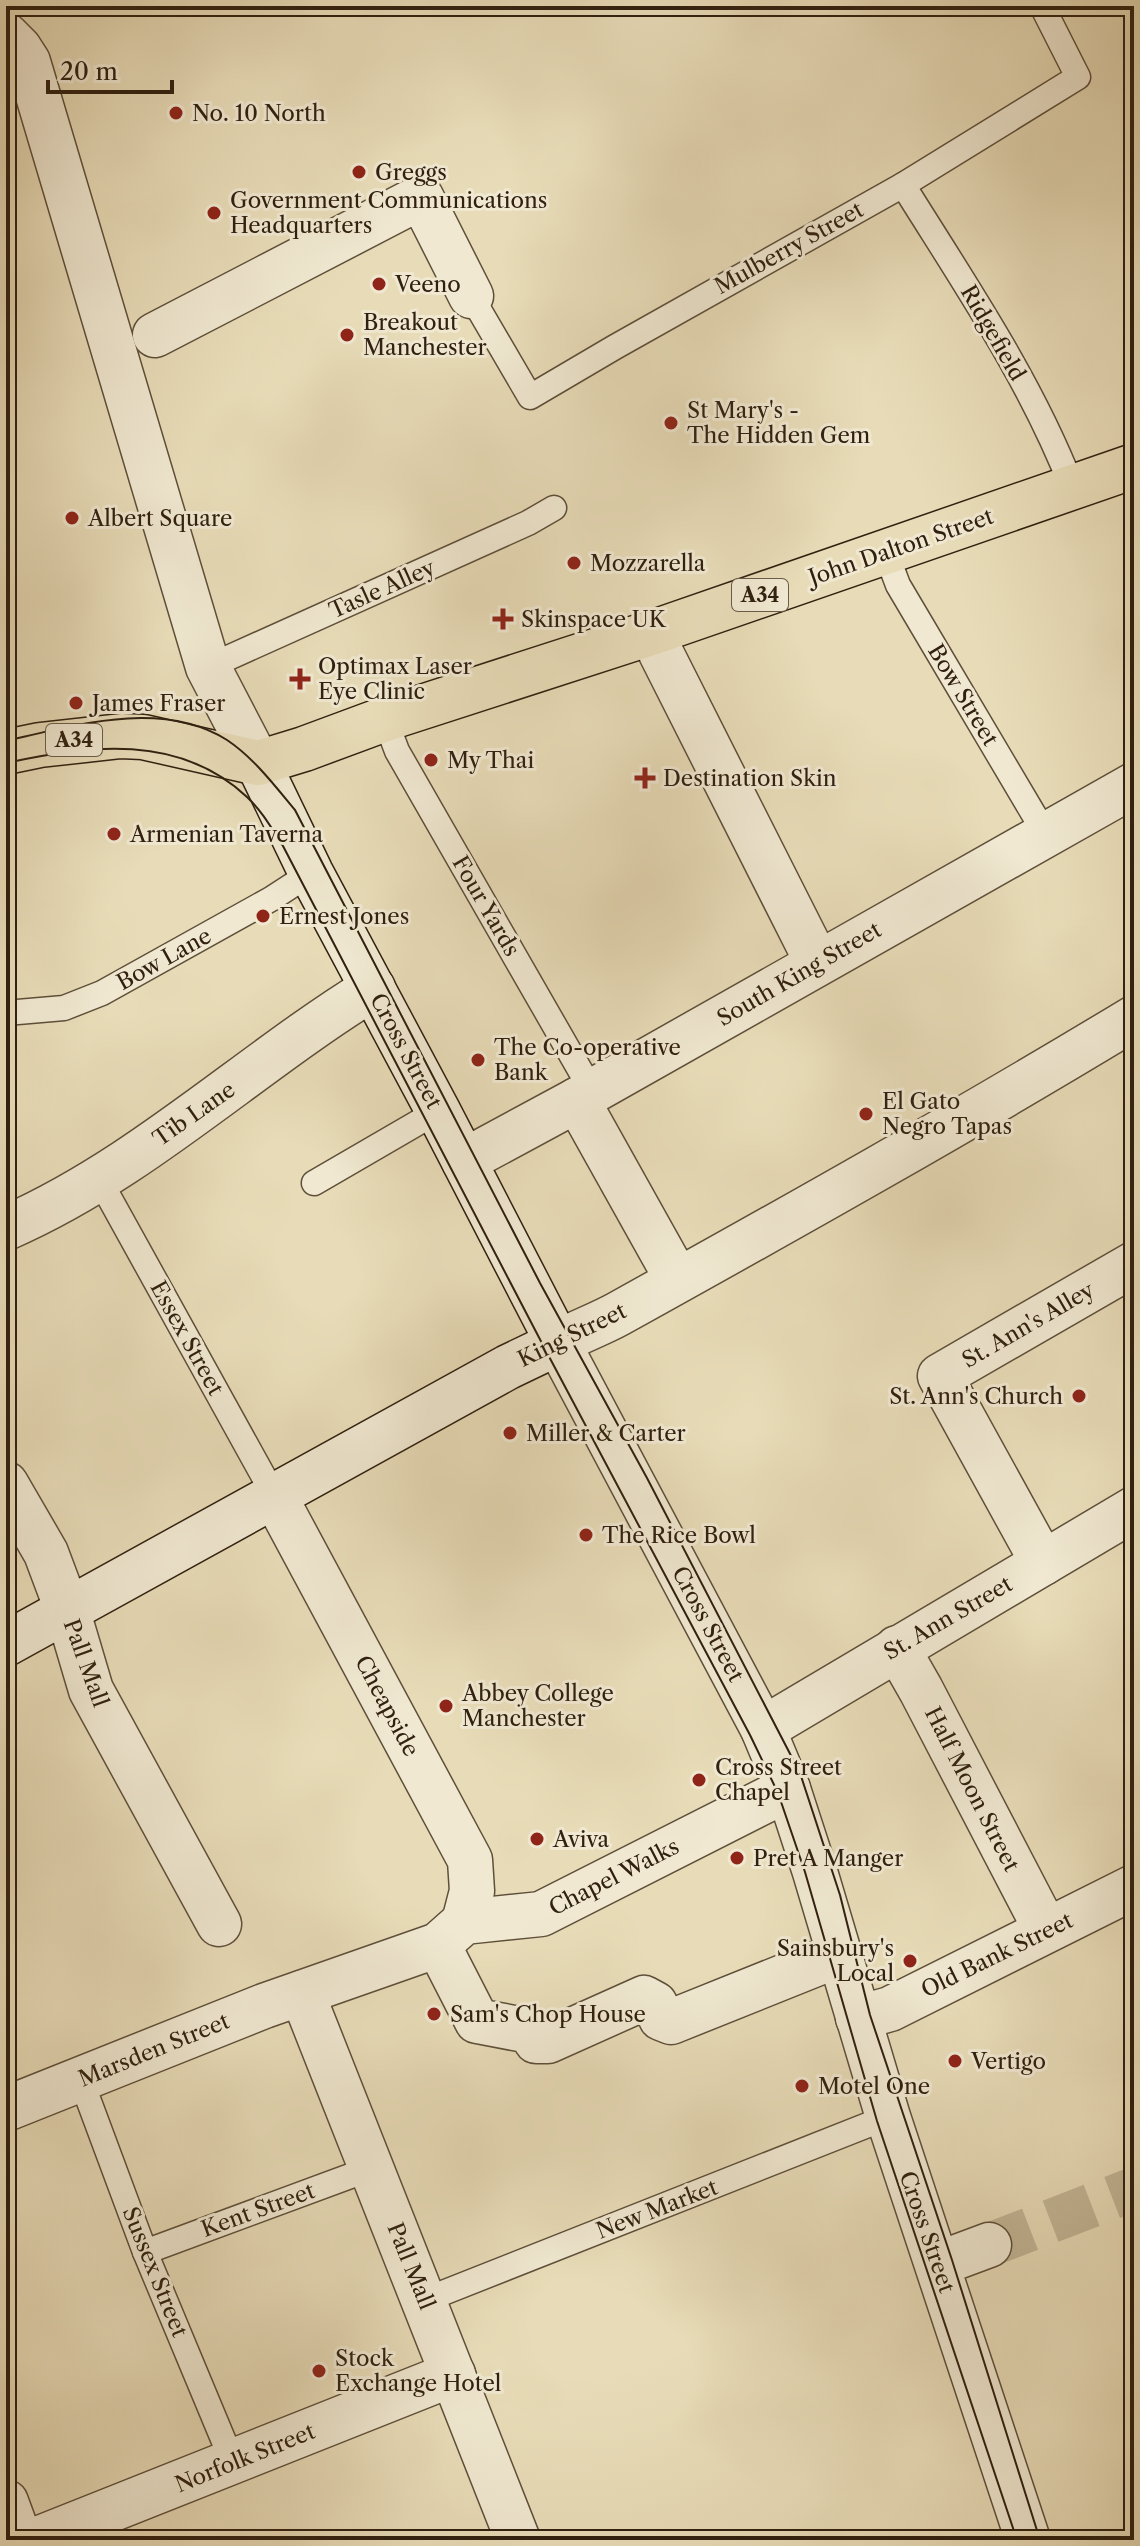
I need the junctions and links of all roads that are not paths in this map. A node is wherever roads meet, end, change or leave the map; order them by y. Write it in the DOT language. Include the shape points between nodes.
graph roads {
  1 [pos="1042,6"];
  2 [pos="6,35"];
  3 [pos="903,185"];
  4 [pos="471,296"];
  5 [pos="155,335"];
  6 [pos="1134,466"];
  7 [pos="1072,487"];
  8 [pos="554,508"];
  9 [pos="886,553"];
  10 [pos="654,632"];
  11 [pos="208,667"];
  12 [pos="385,719"];
  13 [pos="6,752"];
  14 [pos="258,763"];
  15 [pos="1134,785"];
  16 [pos="1046,835"];
  17 [pos="311,873"];
  18 [pos="817,962"];
  19 [pos="373,988"];
  20 [pos="6,1013"];
  21 [pos="1134,1018"];
  22 [pos="584,1096"];
  23 [pos="438,1111"];
  24 [pos="464,1161"];
  25 [pos="99,1179"];
  26 [pos="314,1183"];
  27 [pos="6,1228"];
  28 [pos="1126,1269"];
  29 [pos="677,1279"];
  30 [pos="558,1343"];
  31 [pos="6,1484"];
  32 [pos="275,1497"];
  33 [pos="1134,1509"];
  34 [pos="1043,1563"];
  35 [pos="67,1609"];
  36 [pos="6,1644"];
  37 [pos="897,1648"];
  38 [pos="763,1729"];
  39 [pos="788,1789"];
  40 [pos="1134,1887"];
  41 [pos="219,1924"];
  42 [pos="1046,1930"];
  43 [pos="451,1934"];
  44 [pos="838,1955"];
  45 [pos="302,1993"];
  46 [pos="858,2018"];
  47 [pos="81,2080"];
  48 [pos="6,2109"];
  49 [pos="888,2117"];
  50 [pos="372,2168"];
  51 [pos="989,2245"];
  52 [pos="145,2252"];
  53 [pos="938,2264"];
  54 [pos="425,2300"];
  55 [pos="453,2374"];
  56 [pos="233,2463"];
  57 [pos="6,2502"];
  58 [pos="20,2540"];
  59 [pos="35,2540"];
  60 [pos="518,2540"];
  61 [pos="1028,2540"];
  1 -- 3 [label="lane, Mulberry Street" via="1078,77"];
  2 -- 11 [label="street" via="28,62"];
  3 -- 4 [label="lane, Mulberry Street" via="530,397"];
  3 -- 7 [label="lane, Ridgefield" via="1002,342"];
  4 -- 5 [label="street" via="421,197"];
  6 -- 7 [label="main road, John Dalton Street / A34"];
  7 -- 9 [label="main road, John Dalton Street / A34"];
  8 -- 11 [label="lane, Tasle Alley"];
  9 -- 10 [label="main road, John Dalton Street / A34"];
  9 -- 16 [label="lane, Bow Street" via="898,585"];
  10 -- 12 [label="main road, John Dalton Street / A34"];
  10 -- 18 [label="street"];
  11 -- 14 [label="street"];
  12 -- 14 [label="main road, John Dalton Street / A34"];
  12 -- 22 [label="lane, Four Yards" via="397,751"];
  13 -- 14 [label="main road, A34" via="121,736"];
  14 -- 17 [label="street, Cross Street"];
  15 -- 16 [label="street, South King Street"];
  16 -- 18 [label="street, South King Street"];
  17 -- 19 [label="street, Cross Street"];
  17 -- 20 [label="lane, Bow Lane" via="102,993 64,1008"];
  18 -- 22 [label="street, South King Street"];
  19 -- 23 [label="street, Cross Street"];
  19 -- 25 [label="street, Tib Lane"];
  21 -- 29 [label="street, King Street"];
  22 -- 24 [label="street, South King Street"];
  22 -- 29 [label="street, Four Yards"];
  23 -- 24 [label="street, Cross Street"];
  23 -- 26 [label="lane"];
  24 -- 30 [label="street, Cross Street"];
  25 -- 27 [label="street, Tib Lane"];
  25 -- 32 [label="lane, Essex Street"];
  28 -- 34 [label="street, St. Ann's Alley" via="940,1376"];
  29 -- 30 [label="street, King Street"];
  30 -- 32 [label="street, King Street"];
  30 -- 38 [label="street, Cross Street"];
  31 -- 35 [label="street, Pall Mall" via="46,1553"];
  32 -- 35 [label="street, King Street"];
  32 -- 43 [label="street, Cheapside" via="470,1860 472,1891"];
  33 -- 34 [label="street, St. Ann Street"];
  34 -- 37 [label="street, St. Ann Street"];
  35 -- 36 [label="street, King Street"];
  35 -- 41 [label="street, Pall Mall" via="91,1690"];
  37 -- 38 [label="street, St. Ann Street"];
  37 -- 42 [label="street, Half Moon Street"];
  38 -- 39 [label="street, Cross Street"];
  39 -- 43 [label="street, Chapel Walks" via="541,1914"];
  39 -- 44 [label="street, Cross Street"];
  40 -- 42 [label="street, Old Bank Street"];
  42 -- 46 [label="street, Old Bank Street" via="890,2009"];
  43 -- 44 [label="street" via="477,2021 530,2031 536,2041 548,2041 644,1998 671,2022"];
  43 -- 45 [label="street, Chapel Walks"];
  44 -- 46 [label="street, Cross Street"];
  45 -- 47 [label="street, Marsden Street"];
  45 -- 50 [label="street, Pall Mall"];
  46 -- 49 [label="street, Cross Street"];
  47 -- 48 [label="street, Marsden Street"];
  47 -- 52 [label="lane, Sussex Street"];
  49 -- 53 [label="street, Cross Street"];
  49 -- 54 [label="lane, New Market"];
  50 -- 52 [label="lane, Kent Street"];
  50 -- 54 [label="street, Pall Mall"];
  51 -- 53 [label="street"];
  52 -- 56 [label="lane, Sussex Street"];
  53 -- 61 [label="street, Cross Street"];
  54 -- 55 [label="street, Pall Mall"];
  55 -- 56 [label="street, Norfolk Street"];
  55 -- 60 [label="street, Pall Mall"];
  56 -- 59 [label="street, Norfolk Street"];
  57 -- 58 [label="street"];
}
